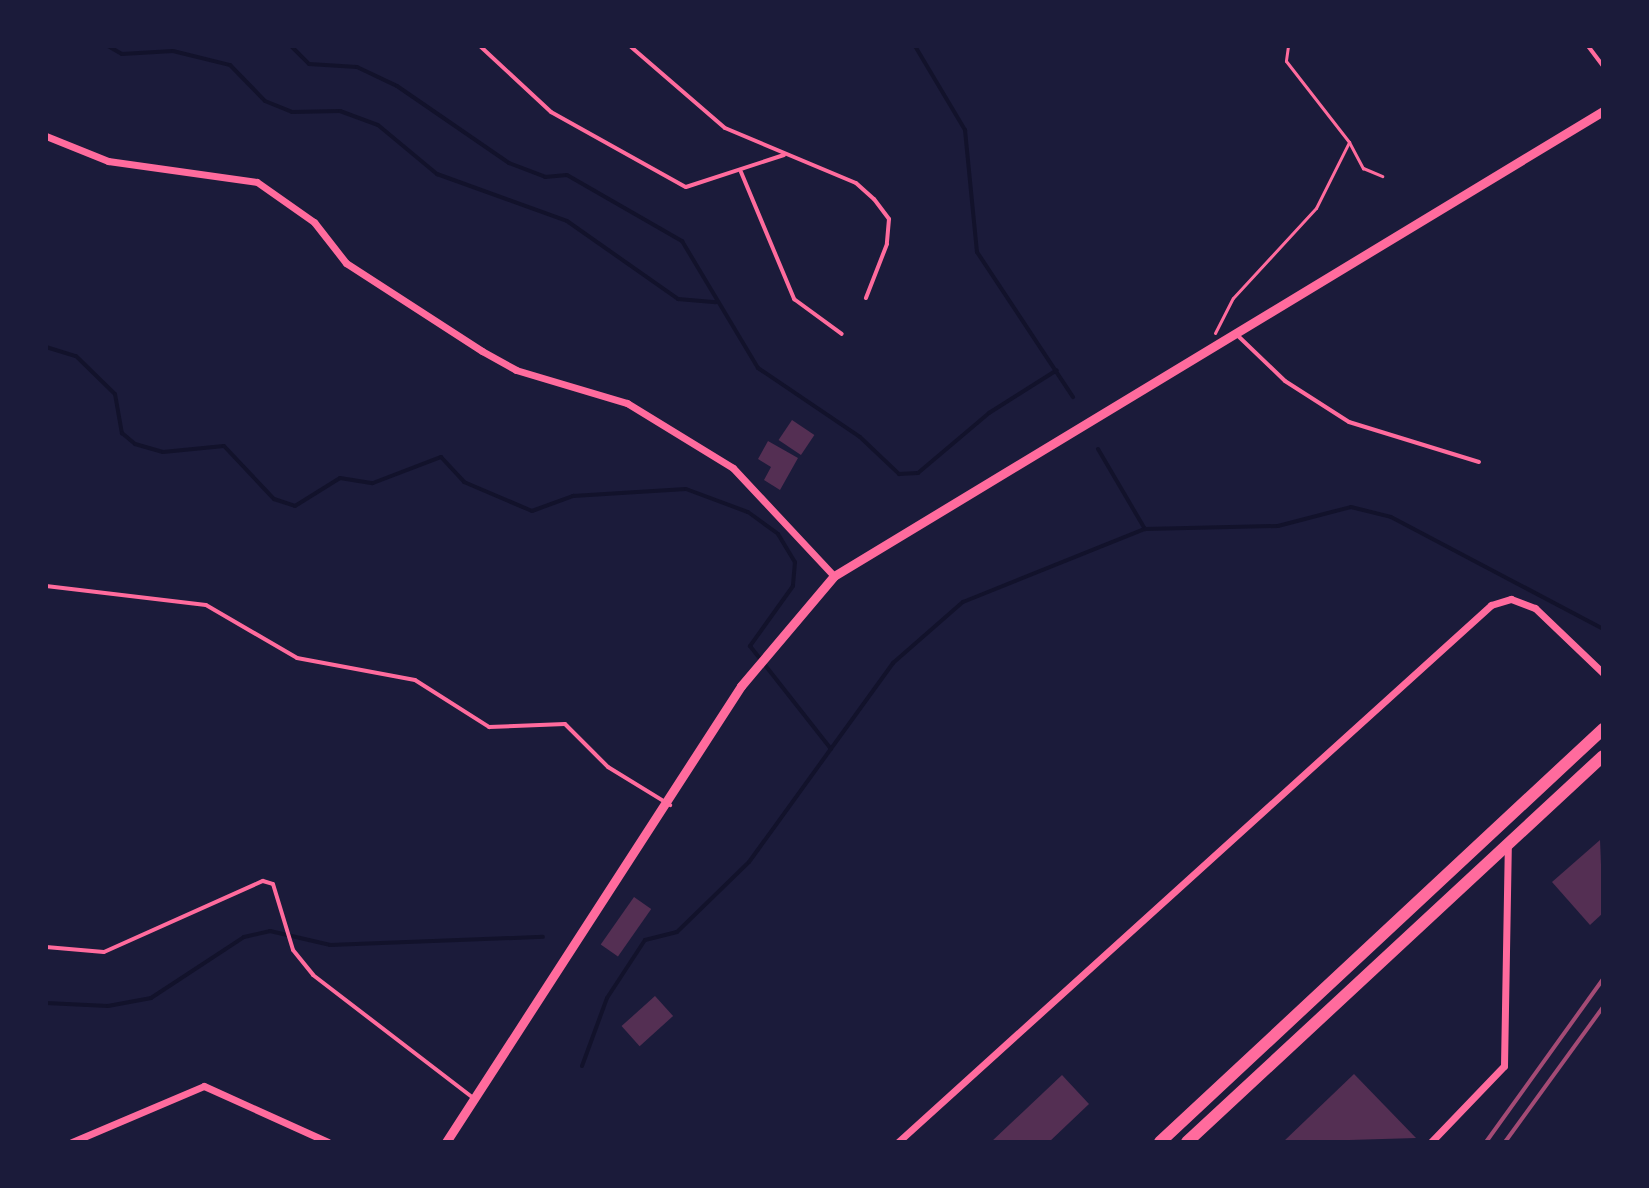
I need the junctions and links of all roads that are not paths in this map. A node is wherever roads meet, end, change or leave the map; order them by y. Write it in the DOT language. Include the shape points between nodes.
graph roads {
  1 [pos="480,46"];
  2 [pos="630,46"];
  3 [pos="1588,46"];
  4 [pos="1603,66"];
  5 [pos="1603,111"];
  6 [pos="46,136"];
  7 [pos="787,154"];
  8 [pos="741,172"];
  9 [pos="866,298"];
  10 [pos="1233,332"];
  11 [pos="842,334"];
  12 [pos="1479,462"];
  13 [pos="834,576"];
  14 [pos="46,586"];
  15 [pos="1603,673"];
  16 [pos="1603,729"];
  17 [pos="1603,756"];
  18 [pos="670,805"];
  19 [pos="1508,843"];
  20 [pos="46,947"];
  21 [pos="477,1101"];
  22 [pos="72,1142"];
  23 [pos="328,1142"];
  24 [pos="446,1142"];
  25 [pos="898,1142"];
  26 [pos="1160,1142"];
  27 [pos="1187,1142"];
  28 [pos="1431,1142"];
  1 -- 8 [label="lane" via="551,112 686,187"];
  2 -- 7 [label="lane" via="725,128"];
  3 -- 4 [label="lane"];
  5 -- 10 [label="street"];
  6 -- 13 [label="street" via="108,161 257,182 314,222 346,263 482,351 516,370 627,403 733,468"];
  7 -- 8 [label="lane"];
  7 -- 9 [label="lane" via="856,183 889,219 882,268"];
  8 -- 11 [label="lane" via="794,299"];
  10 -- 12 [label="lane" via="1285,381 1349,422"];
  10 -- 13 [label="street"];
  13 -- 18 [label="street" via="741,686"];
  14 -- 18 [label="lane" via="206,605 297,658 415,680 489,727 565,724 608,767"];
  15 -- 25 [label="street" via="1535,608 1511,599 1491,605"];
  16 -- 26 [label="highway"];
  17 -- 19 [label="highway"];
  18 -- 21 [label="street"];
  19 -- 27 [label="highway"];
  19 -- 28 [label="street" via="1504,1066"];
  20 -- 21 [label="lane" via="104,952 263,881 273,884 293,950 313,975"];
  21 -- 24 [label="street"];
  22 -- 23 [label="street" via="204,1086"];
}
